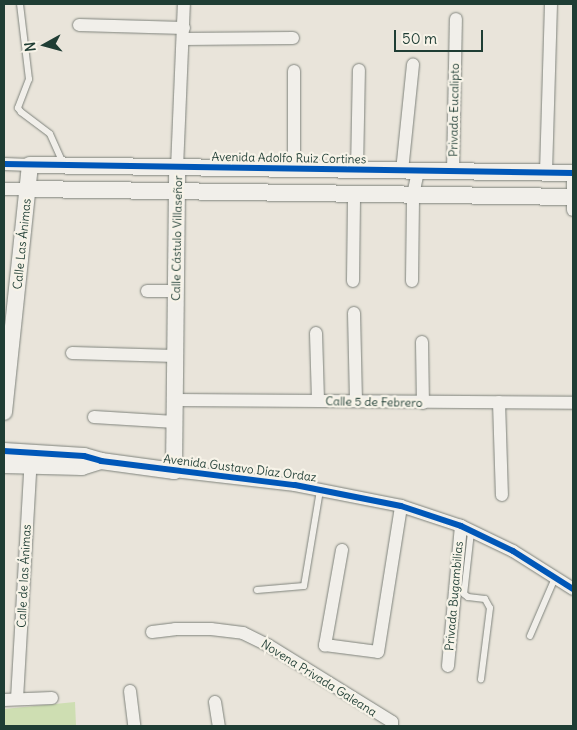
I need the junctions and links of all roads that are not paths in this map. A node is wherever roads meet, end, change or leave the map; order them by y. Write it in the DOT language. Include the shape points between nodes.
graph roads {
  1 [pos="20,4"];
  2 [pos="184,4"];
  3 [pos="551,4"];
  4 [pos="456,20"];
  5 [pos="79,25"];
  6 [pos="183,34"];
  7 [pos="293,38"];
  8 [pos="413,65"];
  9 [pos="359,70"];
  10 [pos="294,71"];
  11 [pos="4,164"];
  12 [pos="30,165"];
  13 [pos="64,166"];
  14 [pos="177,168"];
  15 [pos="294,169"];
  16 [pos="357,170"];
  17 [pos="410,171"];
  18 [pos="453,171"];
  19 [pos="546,172"];
  20 [pos="573,173"];
  21 [pos="4,189"];
  22 [pos="28,189"];
  23 [pos="177,193"];
  24 [pos="413,195"];
  25 [pos="354,196"];
  26 [pos="573,197"];
  27 [pos="573,210"];
  28 [pos="353,281"];
  29 [pos="412,281"];
  30 [pos="147,291"];
  31 [pos="176,292"];
  32 [pos="354,313"];
  33 [pos="316,333"];
  34 [pos="422,342"];
  35 [pos="72,353"];
  36 [pos="175,356"];
  37 [pos="175,400"];
  38 [pos="318,401"];
  39 [pos="356,401"];
  40 [pos="499,402"];
  41 [pos="423,403"];
  42 [pos="573,403"];
  43 [pos="4,412"];
  44 [pos="94,417"];
  45 [pos="175,422"];
  46 [pos="4,451"];
  47 [pos="31,459"];
  48 [pos="4,465"];
  49 [pos="174,471"];
  50 [pos="320,490"];
  51 [pos="502,495"];
  52 [pos="401,506"];
  53 [pos="466,529"];
  54 [pos="342,550"];
  55 [pos="555,578"];
  56 [pos="573,589"];
  57 [pos="257,590"];
  58 [pos="152,632"];
  59 [pos="530,636"];
  60 [pos="448,666"];
  61 [pos="480,679"];
  62 [pos="130,691"];
  63 [pos="52,698"];
  64 [pos="17,699"];
  65 [pos="4,700"];
  66 [pos="215,702"];
  67 [pos="134,726"];
  68 [pos="218,726"];
  69 [pos="392,726"];
  1 -- 13 [label="lane" via="29,79 18,108 50,134"];
  2 -- 6 [label="street, Calle Cástulo Villaseñor"];
  3 -- 19 [label="street"];
  4 -- 18 [label="street, Privada Eucalipto"];
  5 -- 6 [label="street"];
  6 -- 7 [label="street"];
  6 -- 14 [label="street, Calle Cástulo Villaseñor"];
  8 -- 17 [label="street"];
  9 -- 16 [label="street"];
  10 -- 15 [label="street"];
  11 -- 12 [label="street, Avenida Adolfo Ruiz Cortines"];
  12 -- 13 [label="street, Avenida Adolfo Ruiz Cortines"];
  12 -- 22 [label="street, Calle Las Ánimas"];
  13 -- 14 [label="street, Avenida Adolfo Ruiz Cortines"];
  14 -- 15 [label="street, Avenida Adolfo Ruiz Cortines"];
  14 -- 23 [label="street, Calle Cástulo Villaseñor"];
  15 -- 16 [label="street, Avenida Adolfo Ruiz Cortines"];
  16 -- 17 [label="street, Avenida Adolfo Ruiz Cortines"];
  17 -- 18 [label="street, Avenida Adolfo Ruiz Cortines"];
  17 -- 24 [label="street"];
  18 -- 19 [label="street, Avenida Adolfo Ruiz Cortines"];
  19 -- 20 [label="street, Avenida Adolfo Ruiz Cortines"];
  20 -- 26 [label="street"];
  21 -- 22 [label="street"];
  22 -- 23 [label="street"];
  22 -- 43 [label="street, Calle Las Ánimas"];
  23 -- 25 [label="street"];
  23 -- 31 [label="street, Calle Cástulo Villaseñor"];
  24 -- 25 [label="street"];
  24 -- 26 [label="street"];
  24 -- 29 [label="street"];
  25 -- 28 [label="street"];
  26 -- 27 [label="street"];
  30 -- 31 [label="street"];
  31 -- 36 [label="street, Calle Cástulo Villaseñor"];
  32 -- 39 [label="street"];
  33 -- 38 [label="street"];
  34 -- 41 [label="street"];
  35 -- 36 [label="street"];
  36 -- 37 [label="street, Calle Cástulo Villaseñor"];
  37 -- 38 [label="street, Calle 5 de Febrero"];
  37 -- 45 [label="street, Calle Cástulo Villaseñor"];
  38 -- 39 [label="street, Calle 5 de Febrero"];
  39 -- 41 [label="street, Calle 5 de Febrero"];
  40 -- 41 [label="street, Calle 5 de Febrero"];
  40 -- 42 [label="street, Calle 5 de Febrero"];
  40 -- 51 [label="street"];
  44 -- 45 [label="street"];
  45 -- 49 [label="street, Calle Cástulo Villaseñor"];
  46 -- 47 [label="street, Avenida Gustavo Díaz Ordaz"];
  47 -- 48 [label="street, Avenida Gustavo Díaz Ordaz"];
  47 -- 49 [label="street, Avenida Gustavo Díaz Ordaz" via="82,467 101,461"];
  47 -- 64 [label="street, Calle de las Ánimas"];
  49 -- 50 [label="street, Avenida Gustavo Díaz Ordaz"];
  50 -- 52 [label="street, Avenida Gustavo Díaz Ordaz"];
  50 -- 57 [label="lane" via="304,586"];
  52 -- 53 [label="street, Avenida Gustavo Díaz Ordaz"];
  52 -- 54 [label="street" via="378,652 325,645"];
  53 -- 55 [label="street, Avenida Gustavo Díaz Ordaz" via="513,551"];
  53 -- 60 [label="street, Privada Bugambilias"];
  53 -- 61 [label="lane" via="464,594 485,599 490,608"];
  55 -- 56 [label="street, Avenida Gustavo Díaz Ordaz"];
  55 -- 59 [label="lane"];
  58 -- 69 [label="street, Novena Privada Galeana" via="211,629 243,633 268,645 392,722"];
  62 -- 67 [label="street"];
  63 -- 64 [label="street"];
  64 -- 65 [label="street"];
  66 -- 68 [label="street"];
}
